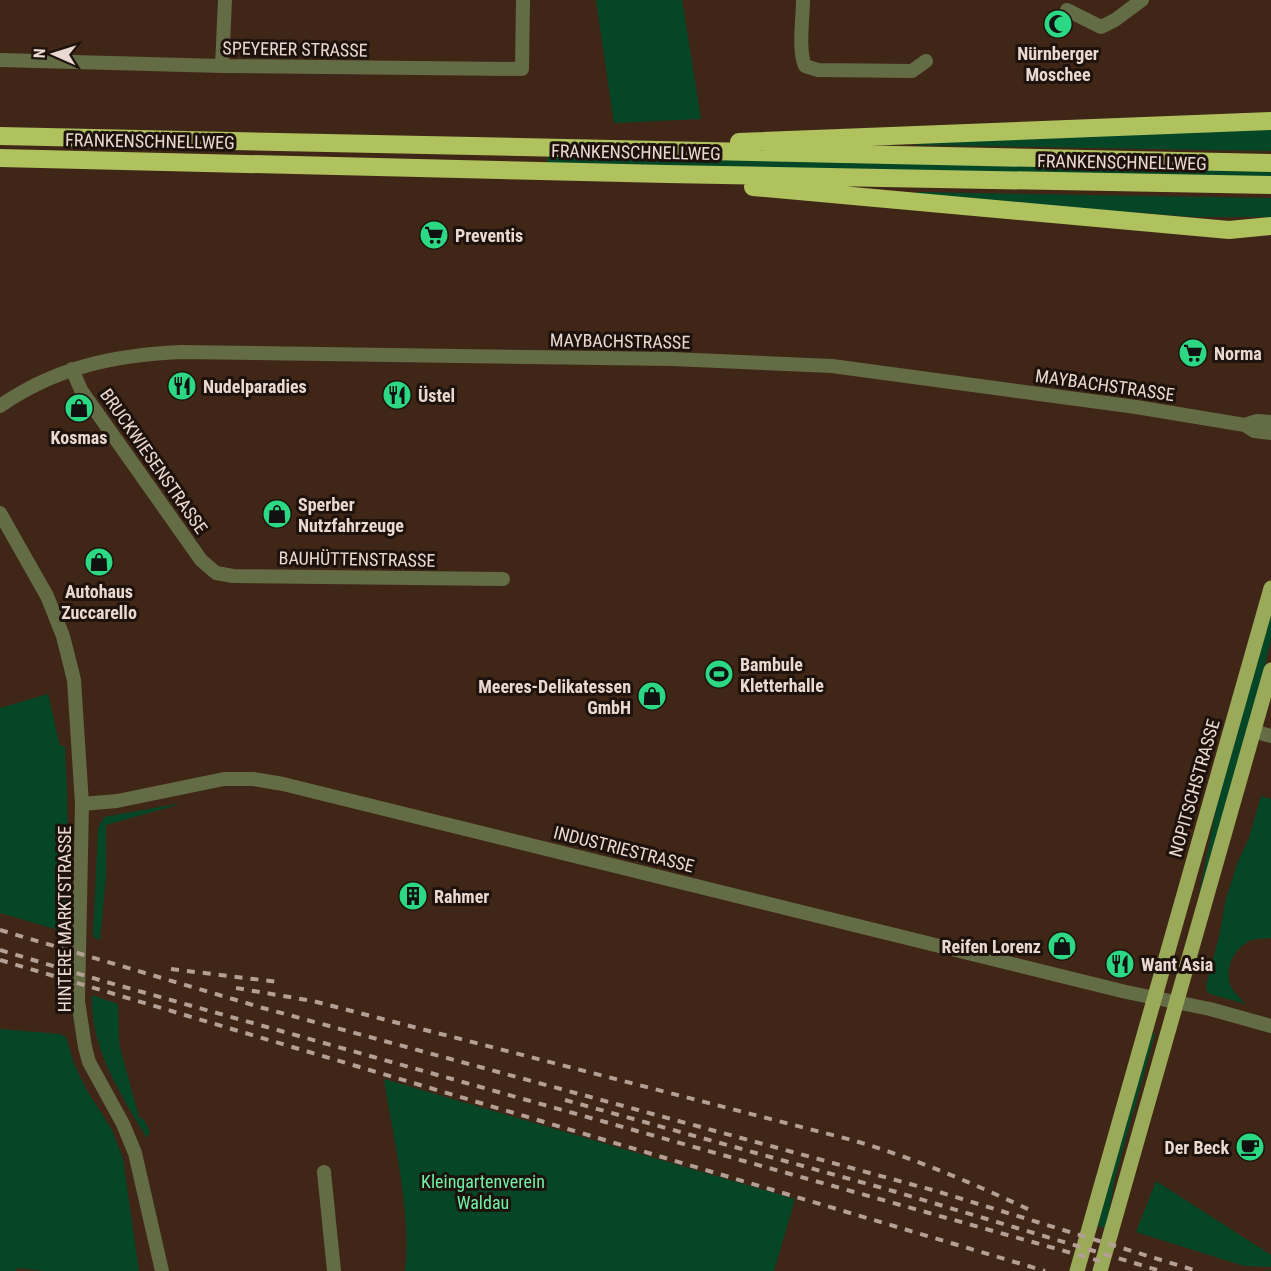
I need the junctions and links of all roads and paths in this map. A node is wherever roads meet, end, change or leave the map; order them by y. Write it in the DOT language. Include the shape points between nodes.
graph roads {
  1 [pos="225,0"];
  2 [pos="523,0"];
  3 [pos="803,0"];
  4 [pos="1142,0"];
  5 [pos="1067,10"];
  6 [pos="0,60"];
  7 [pos="926,61"];
  8 [pos="222,66"];
  9 [pos="1271,121"];
  10 [pos="0,136"];
  11 [pos="610,150"];
  12 [pos="0,158"];
  13 [pos="1271,162"];
  14 [pos="620,173"];
  15 [pos="1271,185"];
  16 [pos="1271,226"];
  17 [pos="1236,230"];
  18 [pos="1271,240"];
  19 [pos="72,369"];
  20 [pos="0,406"];
  21 [pos="1271,422"];
  22 [pos="1245,425"];
  23 [pos="1271,433"];
  24 [pos="0,513"];
  25 [pos="212,570"];
  26 [pos="503,579"];
  27 [pos="1271,588"];
  28 [pos="1271,670"];
  29 [pos="1253,731"];
  30 [pos="1271,736"];
  31 [pos="82,804"];
  32 [pos="1187,885"];
  33 [pos="1206,896"];
  34 [pos="1155,998"];
  35 [pos="1176,1003"];
  36 [pos="1271,1026"];
  37 [pos="324,1172"];
  38 [pos="162,1271"];
  39 [pos="334,1271"];
  40 [pos="1077,1271"];
  41 [pos="1100,1271"];
  1 -- 8 [label="street"];
  2 -- 8 [label="street, SPEYERER STRASSE" via="522,69"];
  3 -- 7 [label="street" via="802,59 806,66 818,70 912,70"];
  4 -- 5 [label="street" via="1101,27"];
  6 -- 8 [label="street, SPEYERER STRASSE"];
  9 -- 11 [label="highway" via="882,135"];
  10 -- 11 [label="highway, FRANKENSCHNELLWEG"];
  11 -- 13 [label="highway, FRANKENSCHNELLWEG"];
  12 -- 14 [label="highway, FRANKENSCHNELLWEG"];
  14 -- 15 [label="highway, FRANKENSCHNELLWEG"];
  14 -- 17 [label="highway" via="695,183"];
  16 -- 17 [label="highway"];
  17 -- 18 [label="highway"];
  19 -- 20 [label="street, MAYBACHSTRASSE" via="40,382"];
  19 -- 22 [label="street, MAYBACHSTRASSE" via="140,354 181,352 820,365"];
  19 -- 25 [label="street, BRUCKWIESENSTRASSE" via="81,390 201,560"];
  21 -- 22 [label="street, MAYBACHSTRASSE"];
  22 -- 23 [label="street, MAYBACHSTRASSE" via="1254,431"];
  24 -- 31 [label="street, HINTERE MARKTSTRASSE" via="47,596 63,636 74,680"];
  25 -- 26 [label="street, BAUHÜTTENSTRASSE" via="233,576"];
  27 -- 32 [label="main road, NOPITSCHSTRASSE"];
  28 -- 29 [label="main road"];
  29 -- 30 [label="street"];
  29 -- 33 [label="main road"];
  31 -- 34 [label="street, INDUSTRIESTRASSE" via="117,801 224,779 283,784"];
  31 -- 38 [label="street, HINTERE MARKTSTRASSE" via="78,1001 85,1047 93,1071 135,1153"];
  32 -- 33 [label="main road" via="1196,898"];
  32 -- 34 [label="main road, NOPITSCHSTRASSE"];
  33 -- 35 [label="main road"];
  34 -- 35 [label="street"];
  34 -- 40 [label="main road, NOPITSCHSTRASSE"];
  35 -- 36 [label="street"];
  35 -- 41 [label="main road"];
  37 -- 39 [label="street"];
}
